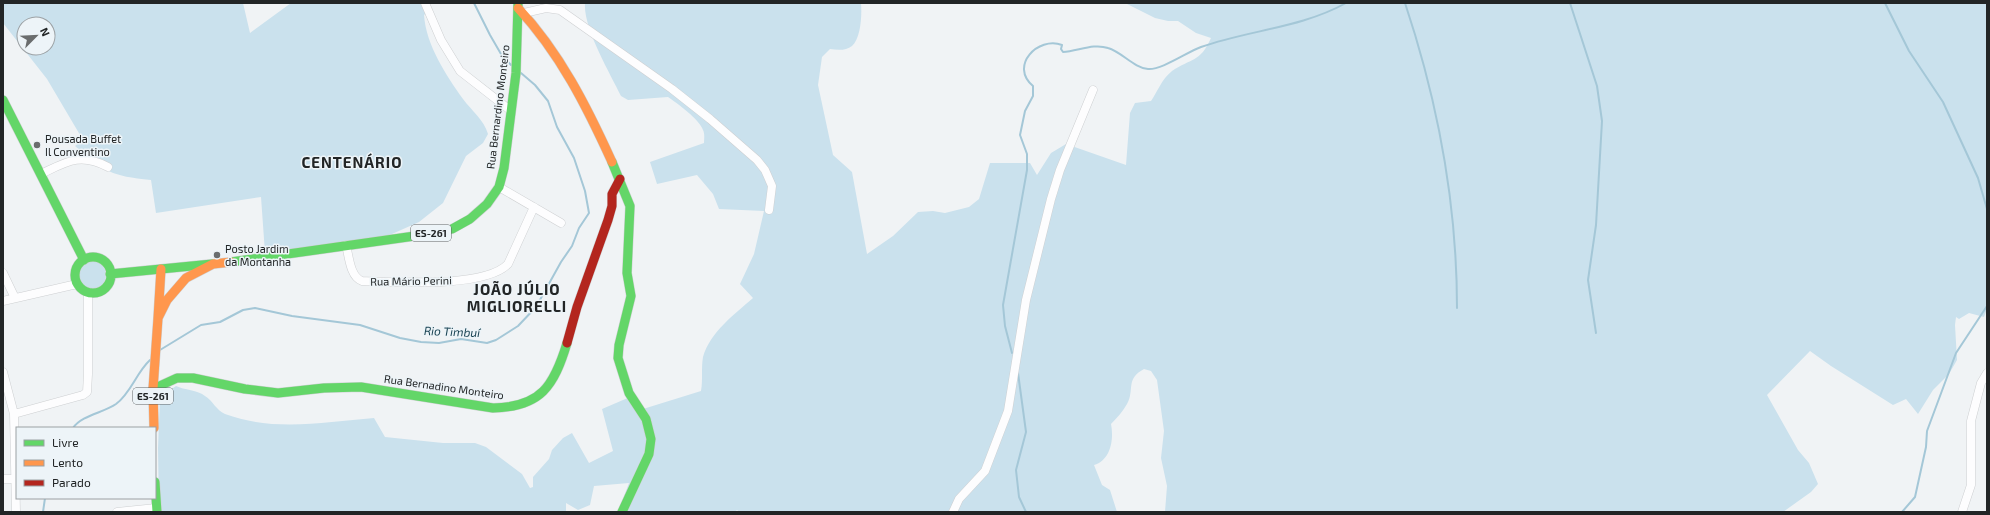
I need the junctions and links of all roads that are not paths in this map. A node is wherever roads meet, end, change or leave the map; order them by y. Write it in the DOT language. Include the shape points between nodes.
graph roads {
  1 [pos="425,3"];
  2 [pos="520,8"];
  3 [pos="1093,90"];
  4 [pos="3,100"];
  5 [pos="510,110"];
  6 [pos="108,167"];
  7 [pos="41,174"];
  8 [pos="620,179"];
  9 [pos="499,187"];
  10 [pos="534,207"];
  11 [pos="769,210"];
  12 [pos="561,223"];
  13 [pos="346,245"];
  14 [pos="84,260"];
  15 [pos="213,264"];
  16 [pos="161,269"];
  17 [pos="3,273"];
  18 [pos="110,274"];
  19 [pos="77,284"];
  20 [pos="88,292"];
  21 [pos="15,298"];
  22 [pos="3,301"];
  23 [pos="158,318"];
  24 [pos="3,372"];
  25 [pos="1987,373"];
  26 [pos="153,389"];
  27 [pos="6,392"];
  28 [pos="14,414"];
  29 [pos="154,427"];
  30 [pos="3,479"];
  31 [pos="16,479"];
  32 [pos="156,499"];
  33 [pos="156,510"];
  34 [pos="16,512"];
  35 [pos="117,512"];
  36 [pos="622,512"];
  37 [pos="953,512"];
  38 [pos="1962,512"];
  1 -- 5 [label="street" via="441,40 460,71"];
  2 -- 5 [label="street, Rua Bernardino Monteiro / ES-261" via="516,73"];
  2 -- 8 [label="street" via="569,75"];
  2 -- 11 [label="street" via="560,10 710,119 757,160 764,170 772,186"];
  3 -- 37 [label="street" via="1060,170 1051,199 1026,300 1008,411 985,471 959,499"];
  4 -- 7 [label="street"];
  5 -- 9 [label="street, Rua Bernardino Monteiro / ES-261" via="504,168"];
  6 -- 7 [label="street" via="92,161 73,160"];
  7 -- 14 [label="street"];
  8 -- 26 [label="street, Rua Bernadino Monteiro" via="612,194 608,220 560,363 551,382 541,394 523,405 493,408 361,387 265,392 184,377 168,381"];
  8 -- 36 [label="street" via="630,206 627,273 631,296 618,358 629,393 646,419 651,439 649,454"];
  9 -- 10 [label="street"];
  9 -- 13 [label="street, Rua Bernardino Monteiro / ES-261" via="480,212 452,229"];
  10 -- 12 [label="street"];
  10 -- 13 [label="street, Rua Mário Perini" via="508,264 502,270 484,277 413,282 362,282 354,274"];
  13 -- 15 [label="street, ES-261"];
  14 -- 18 [label="street" via="91,258 104,262"];
  14 -- 19 [label="street" via="76,270"];
  15 -- 16 [label="street"];
  15 -- 23 [label="street, ES-261" via="186,278 167,300"];
  16 -- 18 [label="street"];
  16 -- 23 [label="street"];
  17 -- 21 [label="street"];
  18 -- 20 [label="street" via="106,287 94,293"];
  19 -- 20 [label="street"];
  19 -- 21 [label="street"];
  20 -- 28 [label="street" via="87,392"];
  21 -- 22 [label="street"];
  23 -- 26 [label="street, ES-261"];
  24 -- 27 [label="street"];
  25 -- 38 [label="street" via="1981,383 1971,421 1971,485"];
  26 -- 29 [label="street, ES-261"];
  27 -- 28 [label="street"];
  28 -- 31 [label="street"];
  30 -- 31 [label="street"];
  31 -- 34 [label="street"];
  32 -- 33 [label="street"];
  33 -- 35 [label="street"];
}
